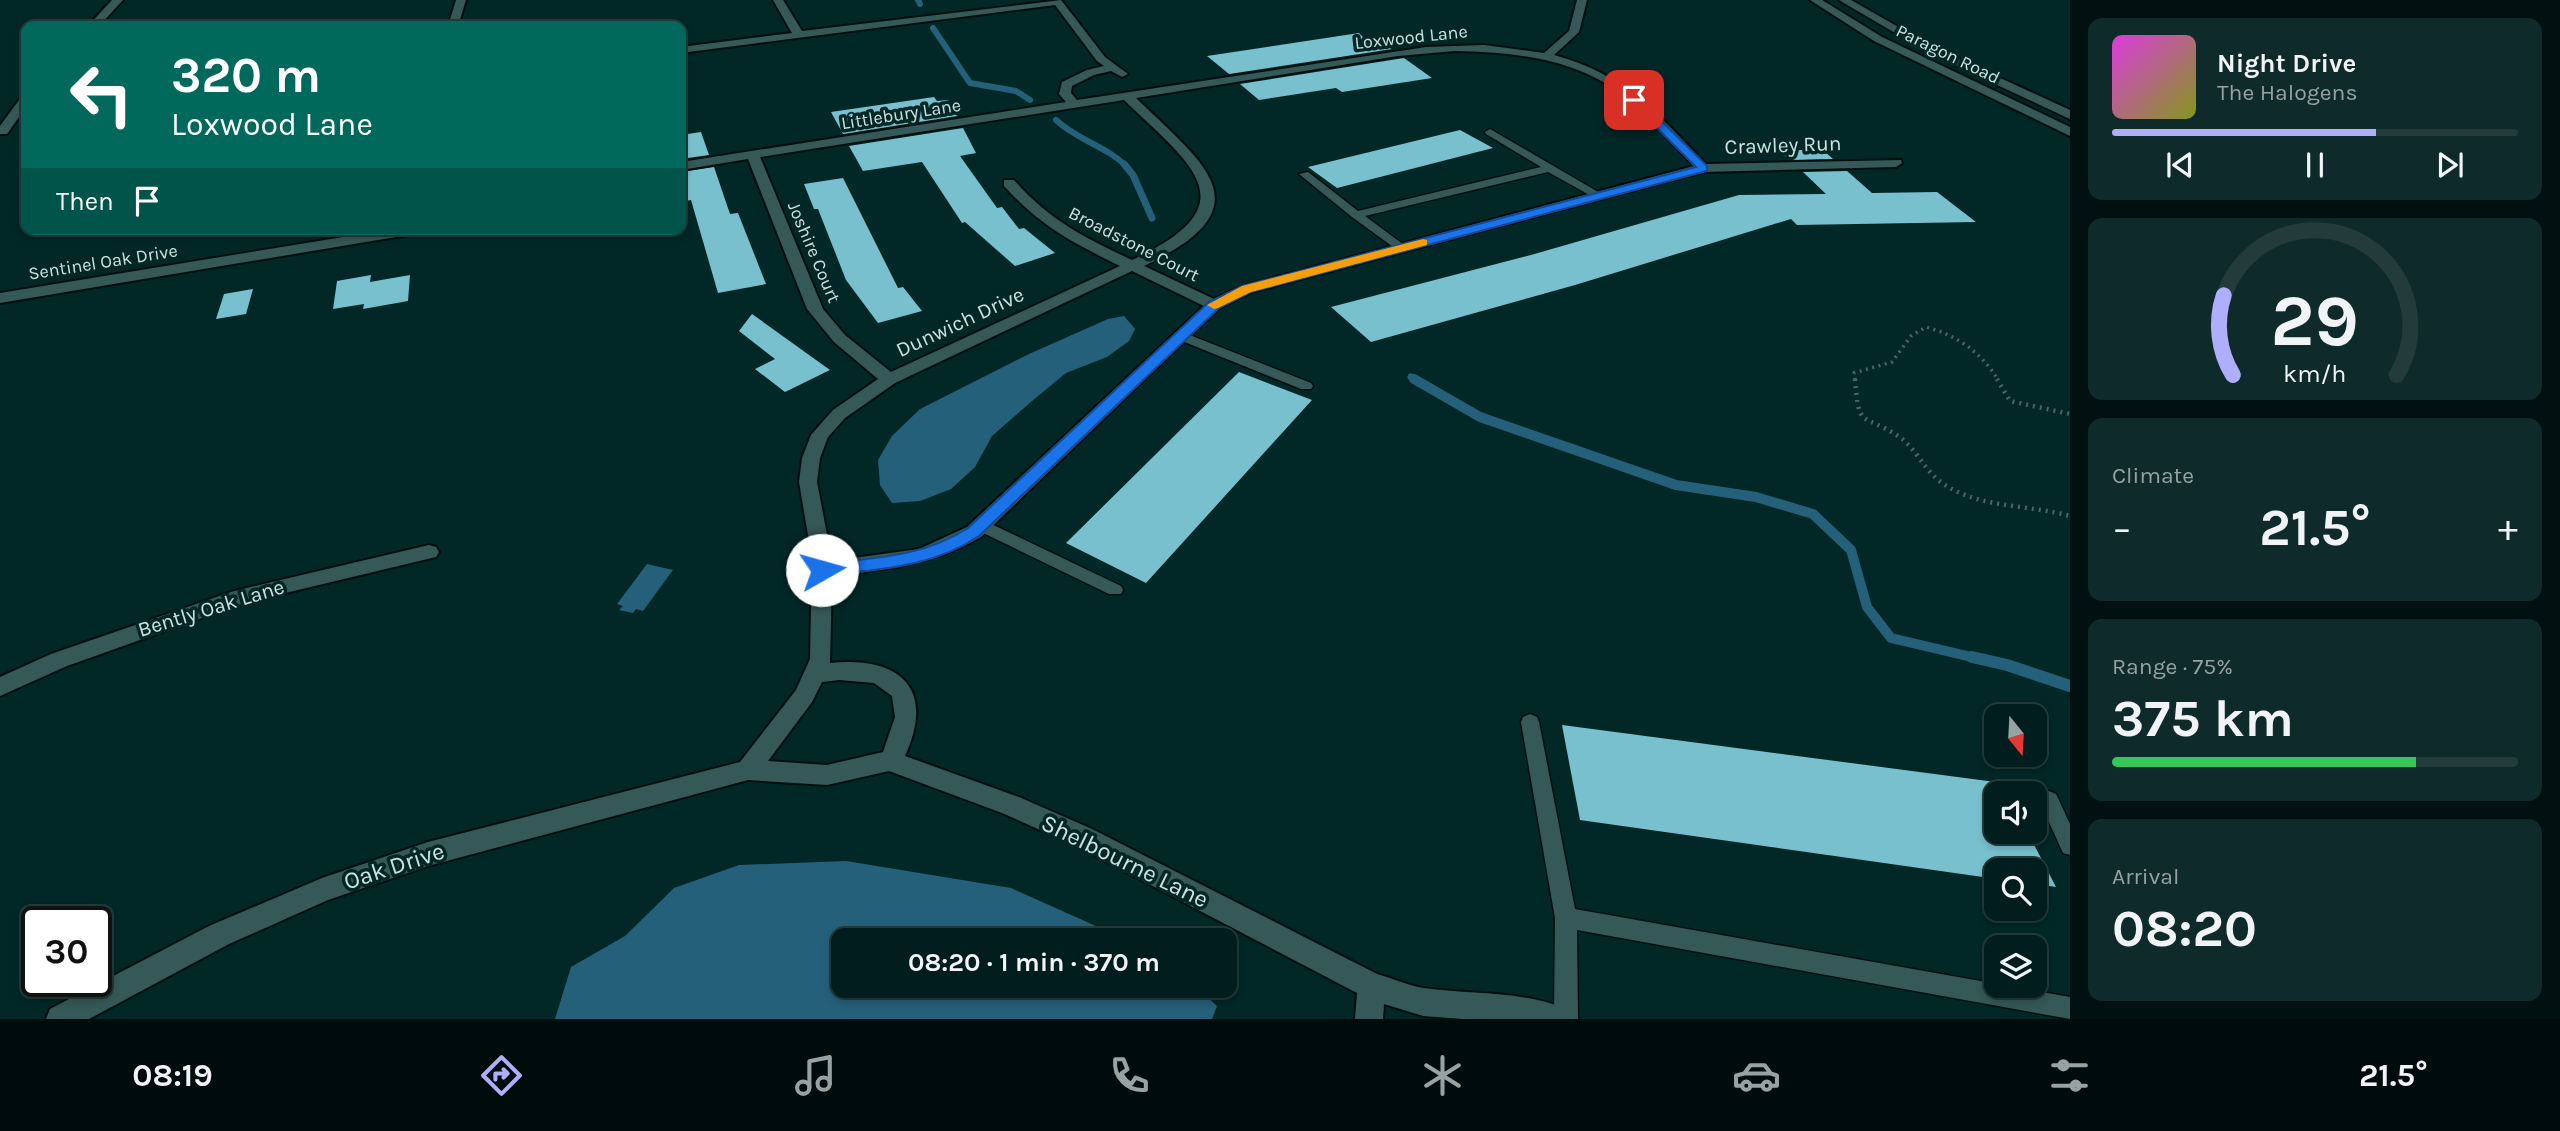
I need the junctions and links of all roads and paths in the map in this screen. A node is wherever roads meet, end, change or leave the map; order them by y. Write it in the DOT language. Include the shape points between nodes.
graph roads {
  1 [pos="118,0"];
  2 [pos="461,0"];
  3 [pos="778,0"];
  4 [pos="1582,0"];
  5 [pos="1815,0"];
  6 [pos="1844,0"];
  7 [pos="1056,1"];
  8 [pos="98,21"];
  9 [pos="455,21"];
  10 [pos="799,35"];
  11 [pos="686,49"];
  12 [pos="1546,57"];
  13 [pos="1110,68"];
  14 [pos="1122,74"];
  15 [pos="1127,96"];
  16 [pos="1074,104"];
  17 [pos="21,106"];
  18 [pos="2070,115"];
  19 [pos="21,129"];
  20 [pos="2,132"];
  21 [pos="1490,132"];
  22 [pos="2070,132"];
  23 [pos="753,155"];
  24 [pos="1896,163"];
  25 [pos="686,165"];
  26 [pos="1550,168"];
  27 [pos="1703,168"];
  28 [pos="1304,174"];
  29 [pos="1009,183"];
  30 [pos="1599,196"];
  31 [pos="1356,215"];
  32 [pos="383,235"];
  33 [pos="1400,248"];
  34 [pos="1133,265"];
  35 [pos="0,298"];
  36 [pos="1214,305"];
  37 [pos="1182,336"];
  38 [pos="888,379"];
  39 [pos="1306,386"];
  40 [pos="2070,414"];
  41 [pos="2070,516"];
  42 [pos="981,525"];
  43 [pos="429,552"];
  44 [pos="822,570"];
  45 [pos="1115,590"];
  46 [pos="815,675"];
  47 [pos="0,687"];
  48 [pos="1530,722"];
  49 [pos="891,760"];
  50 [pos="748,770"];
  51 [pos="2049,800"];
  52 [pos="2070,846"];
  53 [pos="1566,918"];
  54 [pos="1372,986"];
  55 [pos="2070,1009"];
  56 [pos="60,1019"];
  57 [pos="1370,1019"];
  58 [pos="1556,1019"];
  59 [pos="1566,1019"];
  1 -- 8 [label="street"];
  2 -- 9 [label="street"];
  3 -- 10 [label="street"];
  4 -- 12 [label="street" via="1574,32"];
  5 -- 22 [label="street, Paragon Road" via="1878,39"];
  6 -- 18 [label="street, Paragon Road" via="1933,51"];
  7 -- 10 [label="street"];
  7 -- 13 [label="street"];
  10 -- 11 [label="street"];
  12 -- 15 [label="street, Loxwood Lane" via="1490,49 1422,50"];
  12 -- 27 [label="street, Loxwood Lane" via="1623,90"];
  13 -- 14 [label="street"];
  13 -- 16 [label="street" via="1066,84 1065,94"];
  15 -- 16 [label="street, Littlebury Lane"];
  15 -- 34 [label="street, Dunwich Drive" via="1205,174 1210,199 1194,229"];
  16 -- 23 [label="street, Littlebury Lane"];
  17 -- 20 [label="street"];
  19 -- 20 [label="street"];
  21 -- 26 [label="lane"];
  23 -- 25 [label="street, Littlebury Lane"];
  23 -- 38 [label="street, Joshire Court" via="815,309 842,341"];
  24 -- 27 [label="street, Crawley Run"];
  26 -- 30 [label="lane"];
  26 -- 31 [label="lane"];
  27 -- 30 [label="street, Crawley Run"];
  28 -- 31 [label="lane"];
  29 -- 34 [label="street, Broadstone Court" via="1051,223 1101,253"];
  30 -- 33 [label="street, Crawley Run"];
  31 -- 33 [label="lane"];
  32 -- 35 [label="street, Sentinel Oak Drive"];
  33 -- 36 [label="street, Crawley Run" via="1247,289"];
  34 -- 36 [label="street, Broadstone Court"];
  34 -- 38 [label="street, Dunwich Drive"];
  36 -- 37 [label="street, Crawley Run"];
  37 -- 39 [label="lane"];
  37 -- 42 [label="street, Crawley Run"];
  38 -- 44 [label="street, Dunwich Drive" via="839,414 820,435 811,458 808,482"];
  40 -- 41 [label="path" via="2010,401 1982,355 1944,331 1926,327 1911,336 1892,362 1854,373 1857,405 1865,421 1899,436 1938,480 1974,499"];
  42 -- 44 [label="street, Crawley Run" via="955,545 932,554"];
  42 -- 45 [label="lane"];
  43 -- 47 [label="street, Bently Oak Lane" via="241,596 59,660"];
  44 -- 46 [label="street, Dunwich Drive" via="821,659"];
  46 -- 49 [label="street" via="866,671 899,691 906,701 906,720"];
  46 -- 50 [label="street"];
  48 -- 53 [label="lane"];
  49 -- 50 [label="street, Oak Drive" via="827,775"];
  49 -- 54 [label="street, Shelbourne Lane" via="1083,837"];
  50 -- 56 [label="street, Oak Drive" via="428,854 322,890 219,935"];
  51 -- 52 [label="lane"];
  53 -- 55 [label="lane"];
  53 -- 59 [label="lane"];
  54 -- 57 [label="street"];
  54 -- 58 [label="street, Shelbourne Lane" via="1423,1002 1505,1008"];
}
